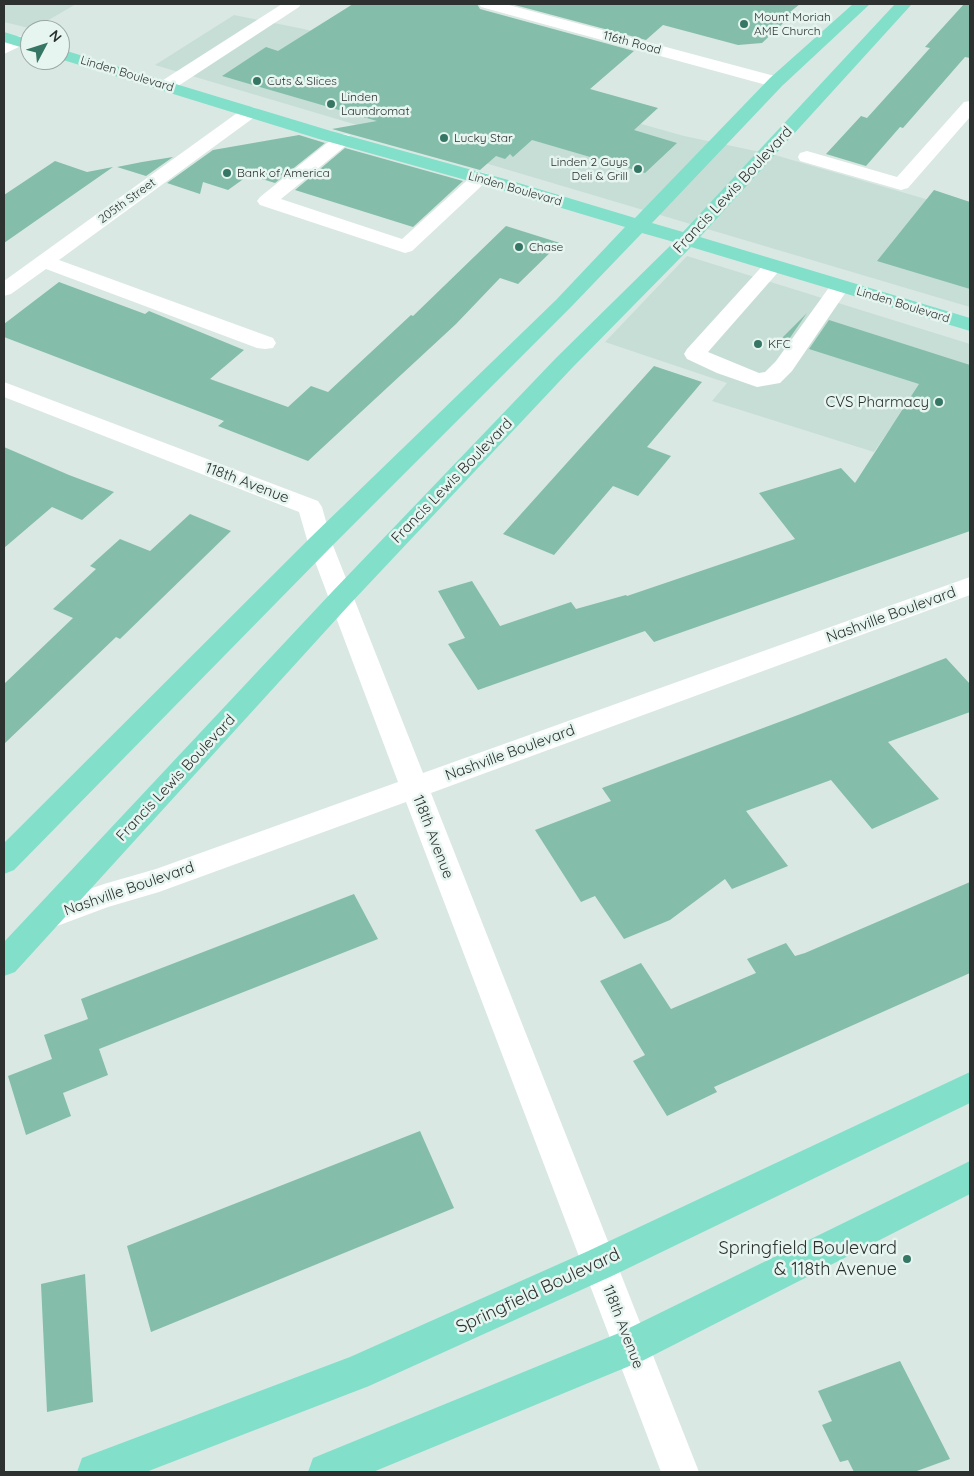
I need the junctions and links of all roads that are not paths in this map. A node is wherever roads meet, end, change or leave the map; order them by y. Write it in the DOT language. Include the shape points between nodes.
graph roads {
  1 [pos="293,4"];
  2 [pos="487,4"];
  3 [pos="862,4"];
  4 [pos="904,4"];
  5 [pos="70,57"];
  6 [pos="776,82"];
  7 [pos="166,86"];
  8 [pos="970,106"];
  9 [pos="250,112"];
  10 [pos="343,139"];
  11 [pos="807,157"];
  12 [pos="481,178"];
  13 [pos="638,225"];
  14 [pos="687,240"];
  15 [pos="44,261"];
  16 [pos="773,266"];
  17 [pos="840,286"];
  18 [pos="4,290"];
  19 [pos="970,325"];
  20 [pos="266,343"];
  21 [pos="4,389"];
  22 [pos="320,544"];
  23 [pos="970,586"];
  24 [pos="341,598"];
  25 [pos="414,788"];
  26 [pos="4,862"];
  27 [pos="49,916"];
  28 [pos="4,963"];
  29 [pos="970,1087"];
  30 [pos="970,1177"];
  31 [pos="598,1264"];
  32 [pos="631,1347"];
  33 [pos="96,1472"];
  34 [pos="327,1472"];
  35 [pos="680,1472"];
  1 -- 7 [label="street"];
  2 -- 6 [label="street, 116th Road"];
  3 -- 6 [label="main road"];
  4 -- 14 [label="main road, Francis Lewis Boulevard"];
  5 -- 7 [label="main road, Linden Boulevard"];
  6 -- 13 [label="main road"];
  7 -- 9 [label="main road, Linden Boulevard"];
  8 -- 11 [label="street" via="901,184"];
  9 -- 10 [label="main road, Linden Boulevard"];
  9 -- 15 [label="street, 205th Street"];
  10 -- 12 [label="main road, Linden Boulevard"];
  10 -- 12 [label="street" via="267,201 405,247"];
  12 -- 13 [label="main road, Linden Boulevard"];
  13 -- 14 [label="main road, Linden Boulevard"];
  13 -- 22 [label="main road" via="563,304"];
  14 -- 16 [label="main road, Linden Boulevard"];
  14 -- 24 [label="main road, Francis Lewis Boulevard" via="564,363"];
  15 -- 18 [label="street, 205th Street"];
  15 -- 20 [label="street"];
  16 -- 17 [label="main road, Linden Boulevard"];
  16 -- 17 [label="street" via="695,354 757,380 772,378 784,366"];
  17 -- 19 [label="main road, Linden Boulevard"];
  21 -- 22 [label="street, 118th Avenue" via="310,507"];
  22 -- 24 [label="street, 118th Avenue"];
  22 -- 26 [label="main road"];
  23 -- 25 [label="street, Nashville Boulevard"];
  24 -- 25 [label="street, 118th Avenue"];
  24 -- 27 [label="main road, Francis Lewis Boulevard"];
  25 -- 27 [label="street, Nashville Boulevard"];
  25 -- 31 [label="street, 118th Avenue"];
  27 -- 28 [label="main road, Francis Lewis Boulevard"];
  29 -- 31 [label="main road, Springfield Boulevard"];
  30 -- 32 [label="main road"];
  31 -- 32 [label="street, 118th Avenue"];
  31 -- 33 [label="main road, Springfield Boulevard" via="356,1373"];
  32 -- 34 [label="main road"];
  32 -- 35 [label="street, 118th Avenue"];
}
